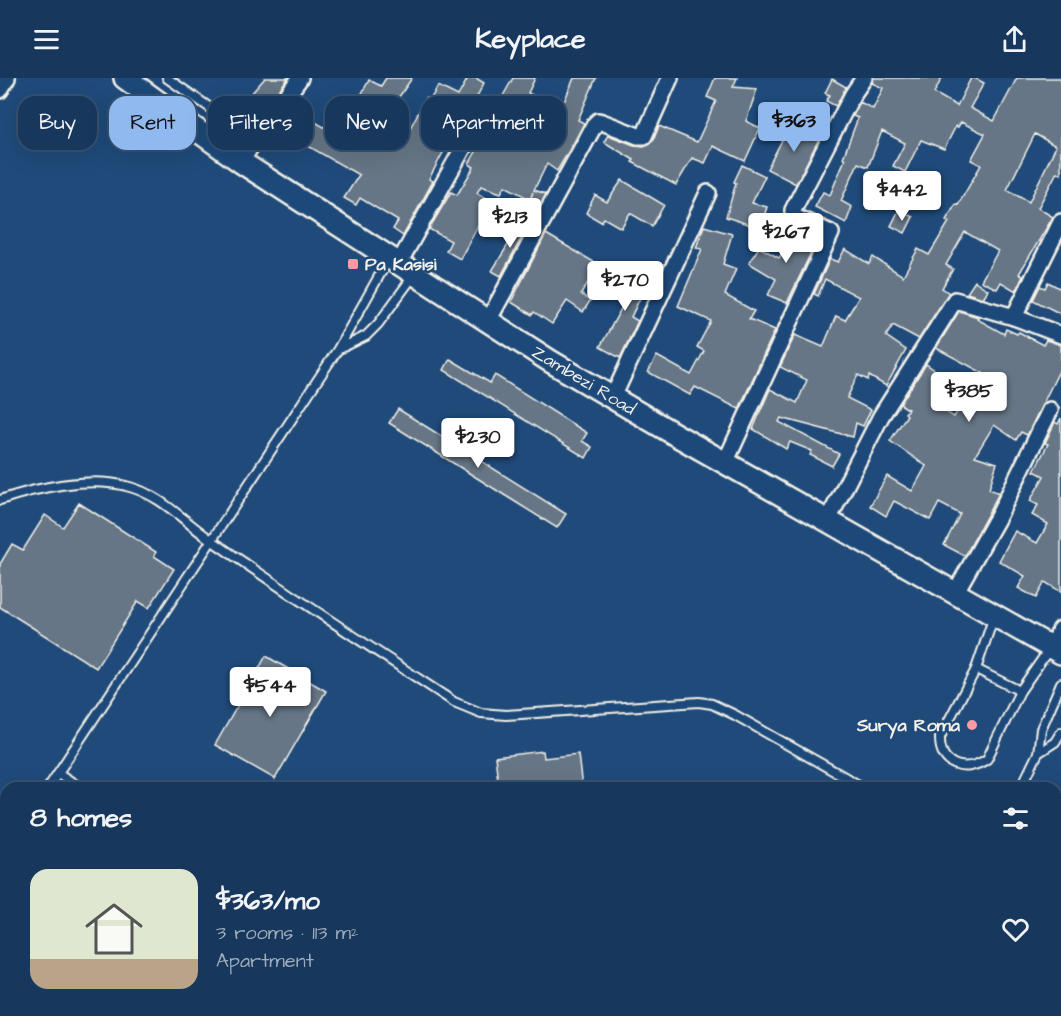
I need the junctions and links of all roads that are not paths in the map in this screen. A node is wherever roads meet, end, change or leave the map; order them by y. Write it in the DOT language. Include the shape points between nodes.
graph roads {
  1 [pos="7,78"];
  2 [pos="125,78"];
  3 [pos="167,78"];
  4 [pos="300,78"];
  5 [pos="670,78"];
  6 [pos="864,78"];
  7 [pos="0,90"];
  8 [pos="287,96"];
  9 [pos="208,106"];
  10 [pos="248,150"];
  11 [pos="463,150"];
  12 [pos="241,162"];
  13 [pos="708,193"];
  14 [pos="1061,222"];
  15 [pos="402,264"];
  16 [pos="1014,317"];
  17 [pos="488,321"];
  18 [pos="1061,335"];
  19 [pos="338,349"];
  20 [pos="613,397"];
  21 [pos="1050,410"];
  22 [pos="725,463"];
  23 [pos="0,500"];
  24 [pos="828,520"];
  25 [pos="211,541"];
  26 [pos="956,593"];
  27 [pos="994,615"];
  28 [pos="1057,643"];
  29 [pos="976,669"];
  30 [pos="1061,683"];
  31 [pos="1020,691"];
  32 [pos="1061,732"];
  33 [pos="1038,753"];
  34 [pos="58,773"];
  35 [pos="52,782"];
  36 [pos="72,782"];
  37 [pos="853,782"];
  38 [pos="1024,782"];
  1 -- 7 [label="street"];
  2 -- 12 [label="main road, Zambezi Road"];
  3 -- 9 [label="lane"];
  4 -- 8 [label="street"];
  5 -- 17 [label="street" via="644,136 598,121 594,124"];
  6 -- 22 [label="street" via="793,210 797,218 831,233"];
  10 -- 12 [label="street"];
  11 -- 15 [label="street"];
  12 -- 15 [label="main road, Zambezi Road"];
  13 -- 20 [label="street"];
  14 -- 16 [label="street"];
  15 -- 17 [label="main road, Zambezi Road"];
  15 -- 19 [label="lane" via="356,314"];
  15 -- 19 [label="lane" via="378,324 366,336"];
  16 -- 18 [label="street"];
  16 -- 24 [label="street" via="955,300 880,416"];
  17 -- 20 [label="main road, Zambezi Road"];
  19 -- 25 [label="lane"];
  20 -- 22 [label="main road, Zambezi Road"];
  21 -- 26 [label="street"];
  22 -- 24 [label="main road, Zambezi Road"];
  23 -- 25 [label="lane" via="54,486 98,482 127,486 161,501"];
  24 -- 26 [label="main road, Zambezi Road"];
  25 -- 34 [label="lane"];
  25 -- 37 [label="lane" via="454,702 481,713 712,704"];
  26 -- 27 [label="main road, Zambezi Road"];
  27 -- 28 [label="main road, Zambezi Road"];
  27 -- 29 [label="lane"];
  28 -- 31 [label="lane"];
  29 -- 31 [label="lane"];
  29 -- 31 [label="lane" via="940,737 939,746 945,758 964,768 987,759"];
  30 -- 33 [label="lane" via="1041,729"];
  32 -- 33 [label="lane" via="1055,742"];
  33 -- 38 [label="lane"];
  34 -- 35 [label="lane"];
  34 -- 36 [label="lane"];
}
